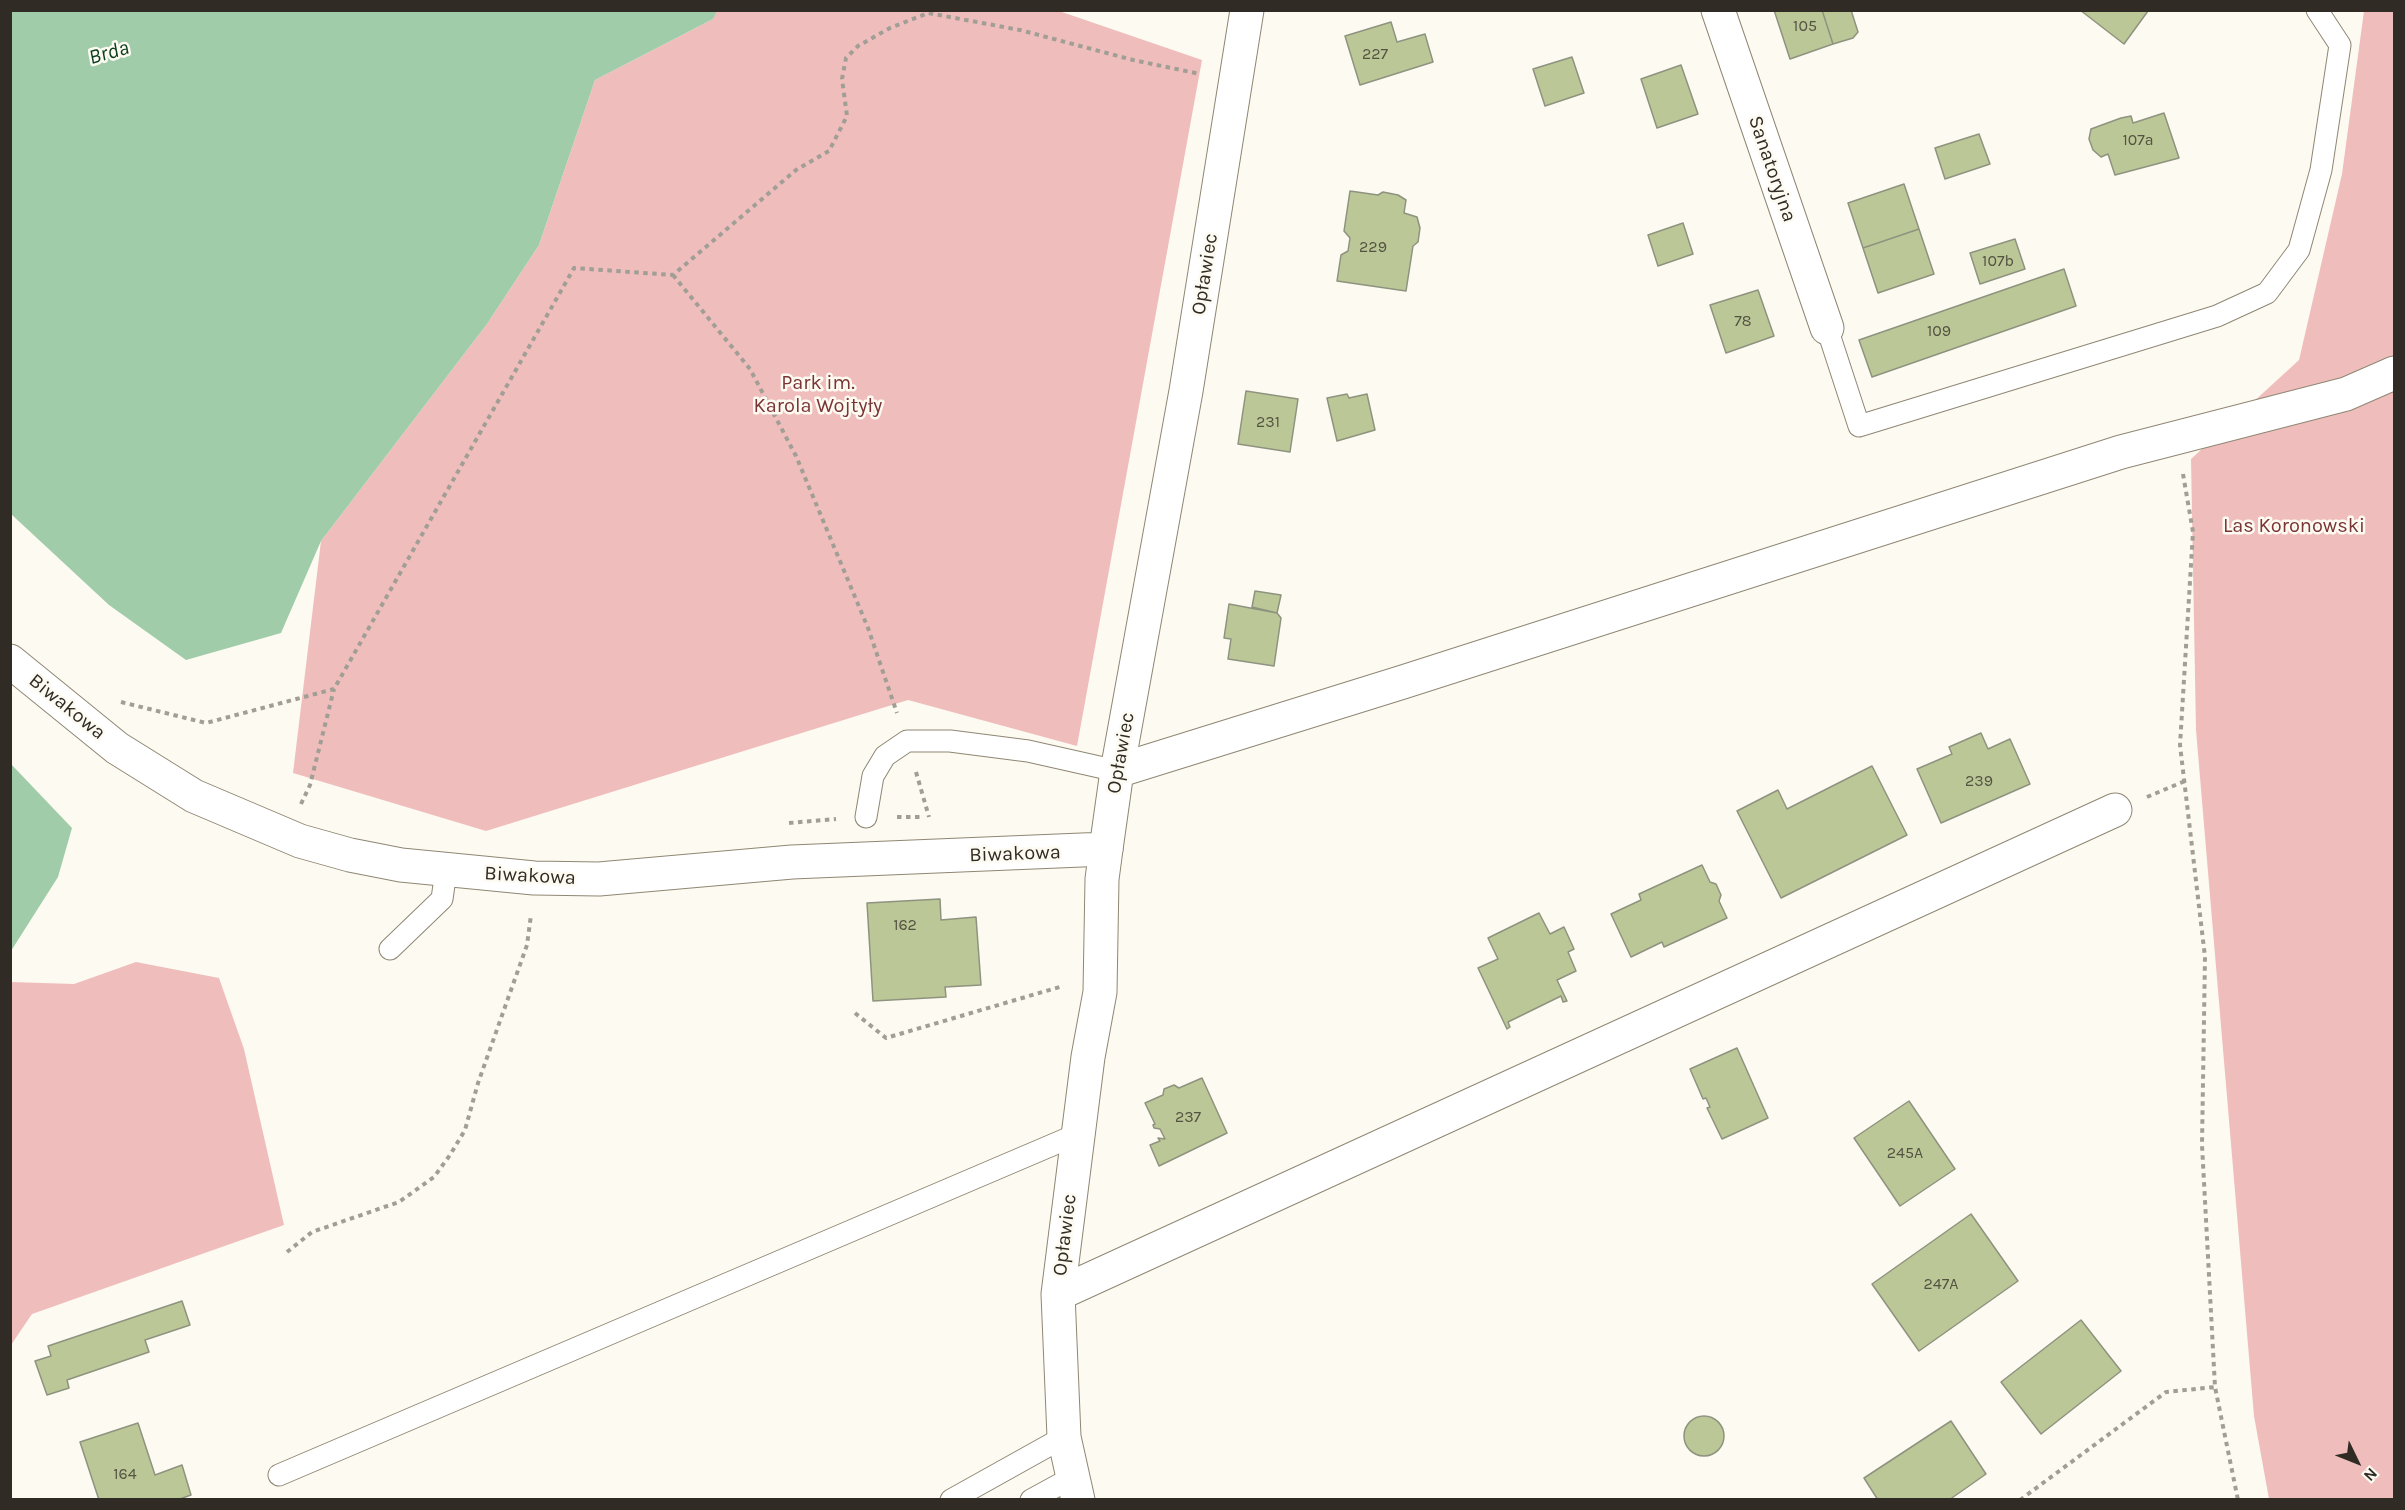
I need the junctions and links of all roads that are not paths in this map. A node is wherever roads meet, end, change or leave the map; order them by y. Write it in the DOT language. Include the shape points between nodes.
graph roads {
  1 [pos="1247,10"];
  2 [pos="1718,10"];
  3 [pos="2317,10"];
  4 [pos="1827,328"];
  5 [pos="2394,373"];
  6 [pos="10,661"];
  7 [pos="1117,771"];
  8 [pos="2115,810"];
  9 [pos="866,817"];
  10 [pos="1106,849"];
  11 [pos="446,871"];
  12 [pos="390,949"];
  13 [pos="1078,1134"];
  14 [pos="1058,1294"];
  15 [pos="1064,1437"];
  16 [pos="279,1475"];
  17 [pos="1075,1488"];
  18 [pos="951,1500"];
  19 [pos="1031,1500"];
  1 -- 7 [label="street, Opławiec" via="1186,391"];
  2 -- 4 [label="street, Sanatoryjna"];
  3 -- 4 [label="lane" via="2340,45 2321,170 2299,249 2267,292 2217,316 1859,426"];
  5 -- 7 [label="street" via="2346,393 2121,452"];
  6 -- 11 [label="street, Biwakowa" via="117,748 194,796 310,844 350,855"];
  7 -- 9 [label="lane" via="1017,750 951,741 907,741 885,756 873,776"];
  7 -- 10 [label="street, Opławiec"];
  8 -- 14 [label="street"];
  10 -- 11 [label="street, Biwakowa" via="792,862 599,879"];
  10 -- 13 [label="street, Opławiec" via="1101,974"];
  11 -- 12 [label="lane" via="442,900"];
  13 -- 14 [label="street, Opławiec"];
  13 -- 16 [label="lane"];
  14 -- 15 [label="street, Opławiec"];
  15 -- 17 [label="street, Opławiec"];
  15 -- 18 [label="lane"];
  17 -- 19 [label="lane"];
}
